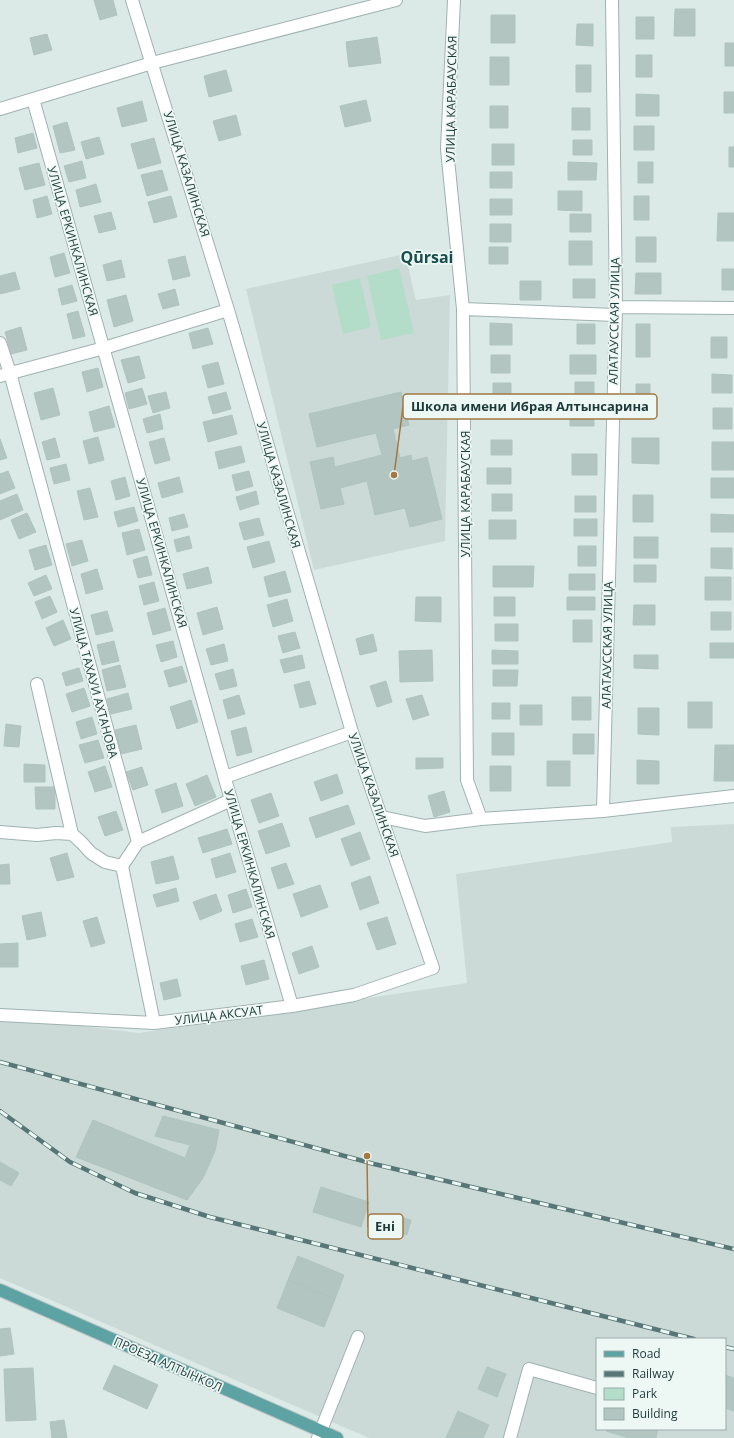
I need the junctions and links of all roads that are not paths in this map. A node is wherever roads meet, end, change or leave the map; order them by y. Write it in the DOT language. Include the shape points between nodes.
graph roads {
  1 [pos="132,0"];
  2 [pos="396,0"];
  3 [pos="454,0"];
  4 [pos="612,0"];
  5 [pos="152,63"];
  6 [pos="33,99"];
  7 [pos="0,109"];
  8 [pos="734,308"];
  9 [pos="463,309"];
  10 [pos="228,310"];
  11 [pos="615,311"];
  12 [pos="0,343"];
  13 [pos="104,348"];
  14 [pos="5,374"];
  15 [pos="37,684"];
  16 [pos="352,732"];
  17 [pos="225,777"];
  18 [pos="734,796"];
  19 [pos="231,800"];
  20 [pos="603,811"];
  21 [pos="382,817"];
  22 [pos="481,819"];
  23 [pos="0,832"];
  24 [pos="72,834"];
  25 [pos="138,842"];
  26 [pos="122,866"];
  27 [pos="433,968"];
  28 [pos="292,1006"];
  29 [pos="0,1015"];
  30 [pos="154,1023"];
  31 [pos="0,1290"];
  32 [pos="358,1337"];
  33 [pos="596,1388"];
  34 [pos="319,1434"];
  35 [pos="337,1438"];
  36 [pos="510,1438"];
  1 -- 5 [label="street, УЛИЦА КАЗАЛИНСКАЯ"];
  2 -- 5 [label="street"];
  3 -- 9 [label="street, УЛИЦА КАРАБАУСКАЯ" via="447,149"];
  4 -- 11 [label="street, АЛАТАУССКАЯ УЛИЦА"];
  5 -- 6 [label="street"];
  5 -- 10 [label="street, УЛИЦА КАЗАЛИНСКАЯ"];
  6 -- 7 [label="street"];
  6 -- 13 [label="street, УЛИЦА ЕРКИНКАЛИНСКАЯ"];
  8 -- 11 [label="street"];
  9 -- 11 [label="street"];
  9 -- 22 [label="street, УЛИЦА КАРАБАУСКАЯ" via="467,780"];
  10 -- 13 [label="street"];
  10 -- 16 [label="street, УЛИЦА КАЗАЛИНСКАЯ"];
  11 -- 20 [label="street, АЛАТАУССКАЯ УЛИЦА"];
  12 -- 14 [label="street, УЛИЦА ТАХАУИ АХТАНОВА"];
  13 -- 14 [label="street"];
  13 -- 17 [label="street, УЛИЦА ЕРКИНКАЛИНСКАЯ"];
  14 -- 25 [label="street, УЛИЦА ТАХАУИ АХТАНОВА"];
  15 -- 24 [label="street"];
  16 -- 17 [label="street"];
  16 -- 21 [label="street, УЛИЦА КАЗАЛИНСКАЯ"];
  17 -- 19 [label="street, УЛИЦА ЕРКИНКАЛИНСКАЯ"];
  18 -- 20 [label="street"];
  19 -- 25 [label="street"];
  19 -- 28 [label="street, УЛИЦА ЕРКИНКАЛИНСКАЯ"];
  20 -- 22 [label="street"];
  21 -- 22 [label="street" via="425,826"];
  21 -- 27 [label="street, УЛИЦА КАЗАЛИНСКАЯ"];
  23 -- 24 [label="street"];
  24 -- 26 [label="street" via="91,853 105,862"];
  25 -- 26 [label="street"];
  26 -- 30 [label="street"];
  27 -- 28 [label="street, УЛИЦА АКСУАТ" via="354,995"];
  28 -- 30 [label="street, УЛИЦА АКСУАТ"];
  29 -- 30 [label="street, УЛИЦА АКСУАТ"];
  31 -- 34 [label="main road, ПРОЕЗД АЛТЫНКОЛ"];
  32 -- 34 [label="street"];
  33 -- 36 [label="street" via="529,1369"];
  34 -- 35 [label="main road, ПРОЕЗД АЛТЫНКОЛ"];
}
